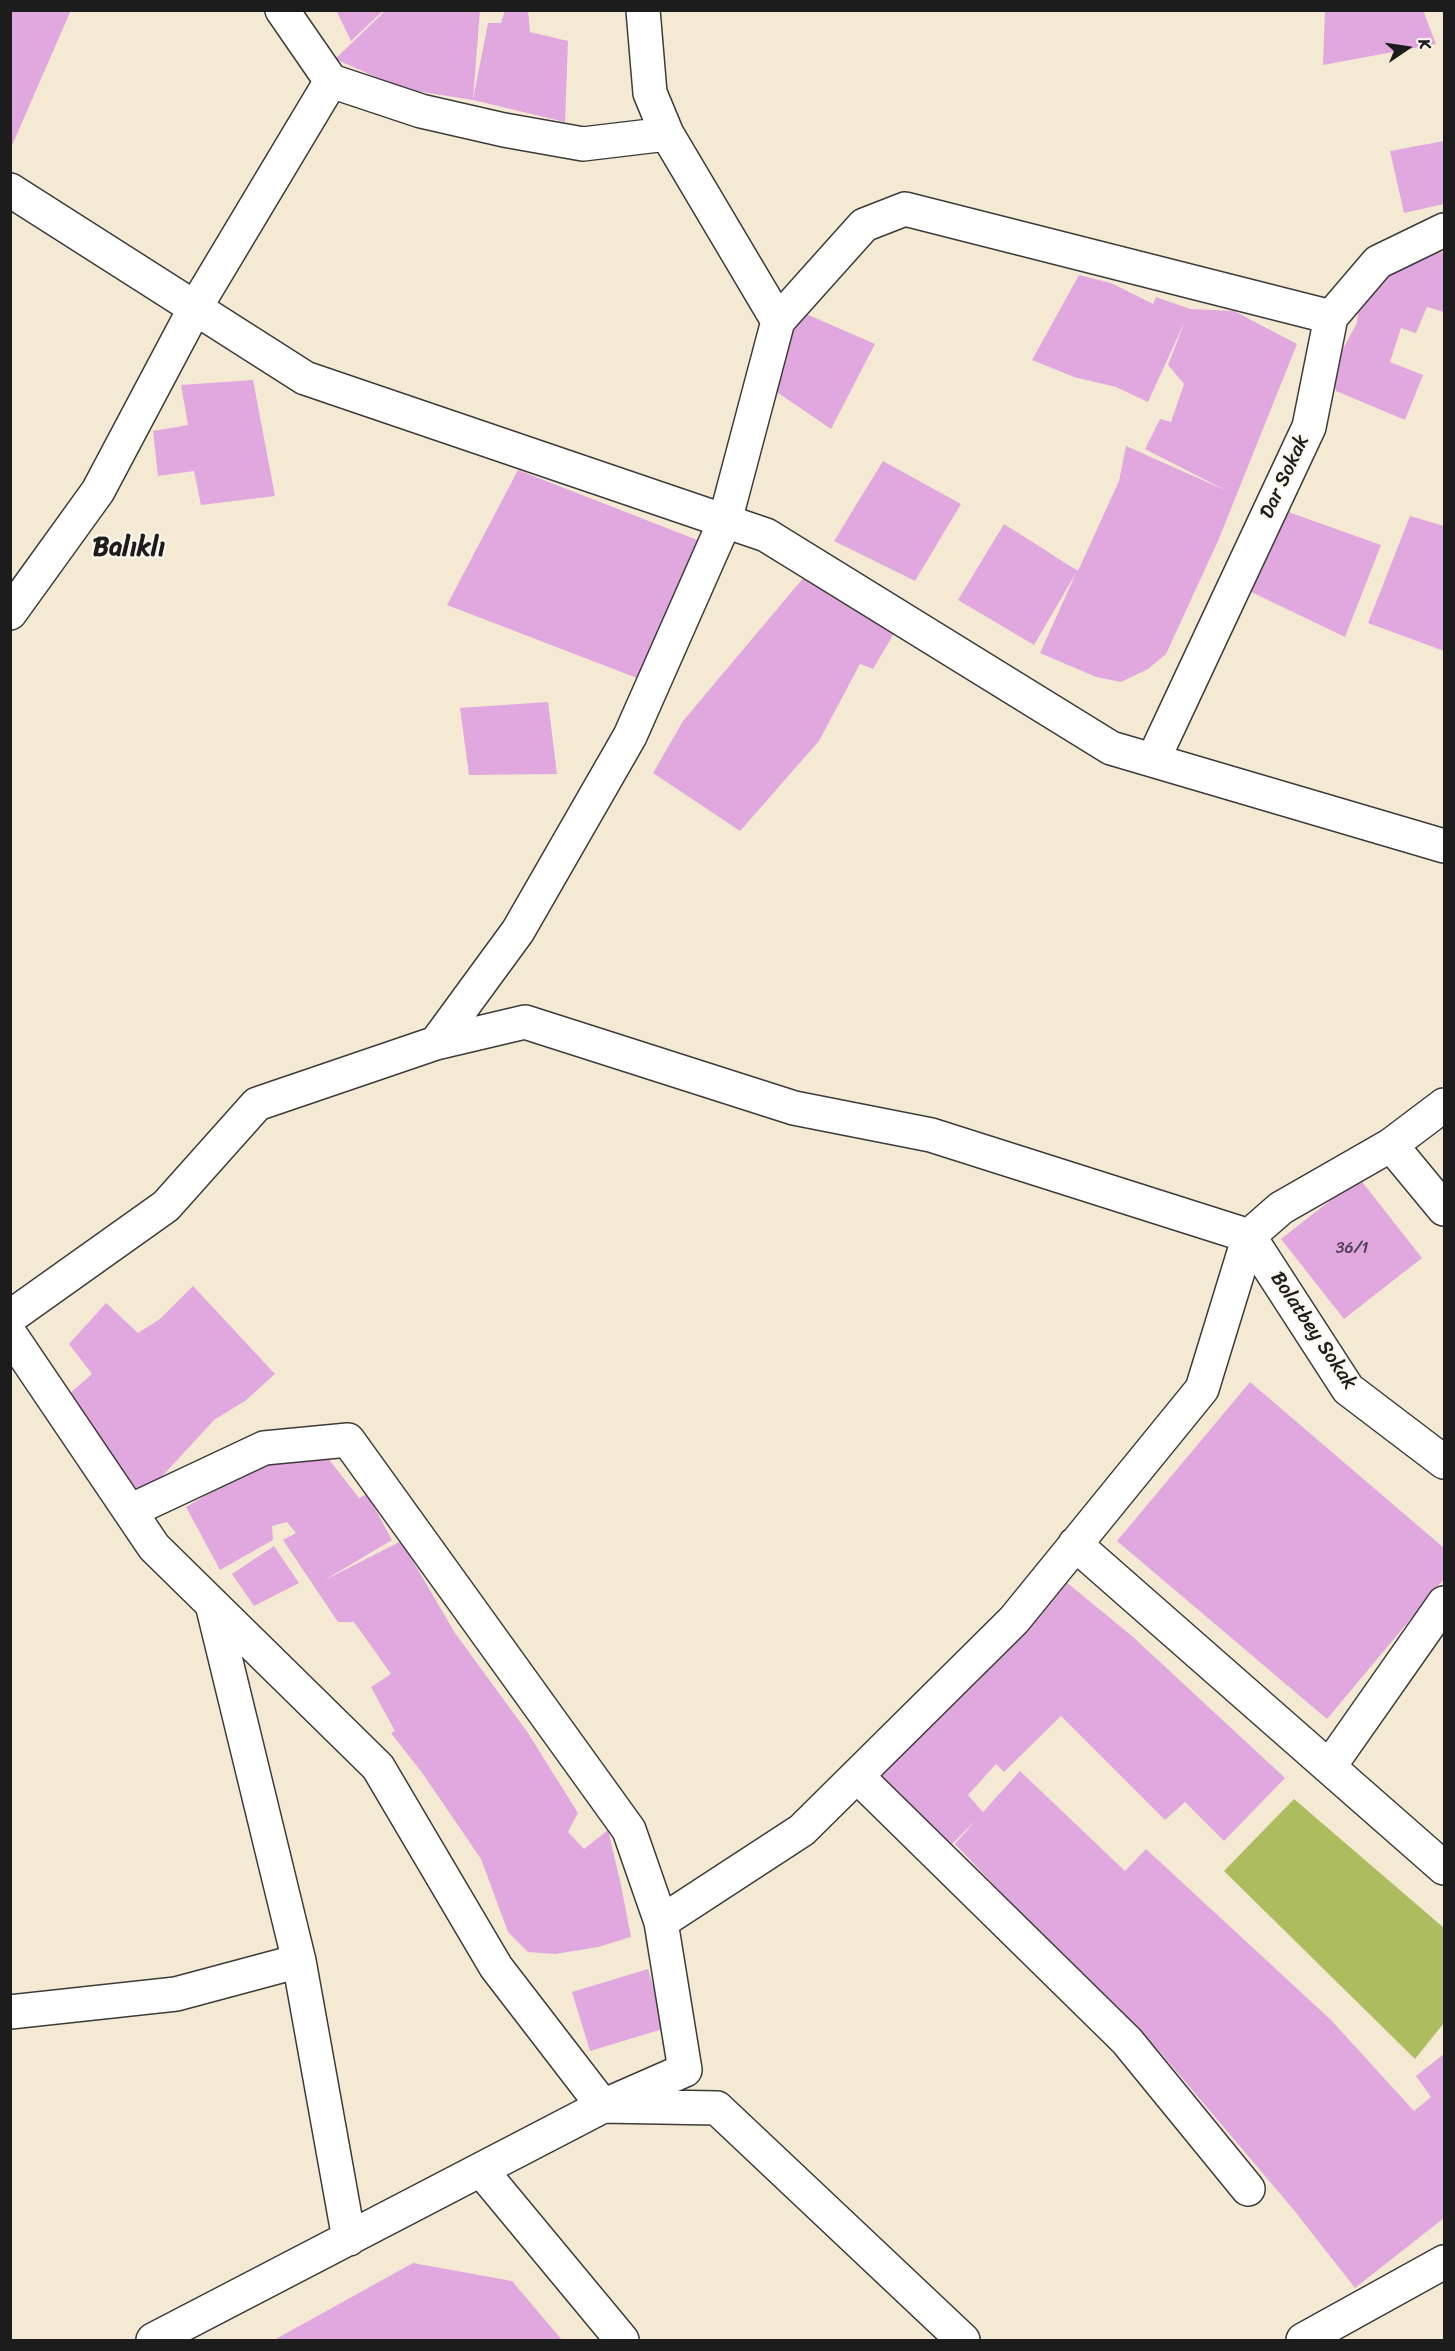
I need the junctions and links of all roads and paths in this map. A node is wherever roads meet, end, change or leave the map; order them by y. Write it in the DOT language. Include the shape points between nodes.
graph roads {
  1 [pos="282,10"];
  2 [pos="643,10"];
  3 [pos="332,81"];
  4 [pos="667,134"];
  5 [pos="10,190"];
  6 [pos="1444,230"];
  7 [pos="195,308"];
  8 [pos="1331,317"];
  9 [pos="778,321"];
  10 [pos="725,521"];
  11 [pos="10,612"];
  12 [pos="1153,760"];
  13 [pos="1444,846"];
  14 [pos="436,1042"];
  15 [pos="1444,1105"];
  16 [pos="1391,1145"];
  17 [pos="1444,1209"];
  18 [pos="1249,1236"];
  19 [pos="10,1317"];
  20 [pos="10,1334"];
  21 [pos="1444,1462"];
  22 [pos="130,1511"];
  23 [pos="1075,1544"];
  24 [pos="1444,1603"];
  25 [pos="212,1604"];
  26 [pos="1329,1767"];
  27 [pos="857,1776"];
  28 [pos="1444,1869"];
  29 [pos="661,1922"];
  30 [pos="299,1961"];
  31 [pos="10,2012"];
  32 [pos="603,2106"];
  33 [pos="480,2170"];
  34 [pos="1248,2188"];
  35 [pos="349,2239"];
  36 [pos="1444,2262"];
  37 [pos="153,2340"];
  38 [pos="622,2340"];
  39 [pos="963,2340"];
  40 [pos="1303,2340"];
  1 -- 3 [label="street"];
  2 -- 4 [label="street" via="650,93"];
  3 -- 4 [label="street" via="421,111 583,144"];
  3 -- 7 [label="street"];
  4 -- 9 [label="street"];
  5 -- 7 [label="street"];
  6 -- 8 [label="street, Dar Sokak" via="1378,262"];
  7 -- 10 [label="street" via="305,378"];
  7 -- 11 [label="street" via="98,491"];
  8 -- 9 [label="street" via="905,209 864,225"];
  8 -- 12 [label="street, Dar Sokak" via="1309,427"];
  9 -- 10 [label="street"];
  10 -- 12 [label="street" via="766,535 1111,748"];
  10 -- 14 [label="street" via="630,736 518,932"];
  12 -- 13 [label="street"];
  14 -- 18 [label="street" via="525,1022 794,1108 931,1135"];
  14 -- 19 [label="street" via="257,1104 166,1206"];
  15 -- 16 [label="street"];
  16 -- 17 [label="street"];
  16 -- 18 [label="street" via="1281,1208"];
  18 -- 21 [label="street, Bolatbey Sokak" via="1348,1389"];
  18 -- 23 [label="street" via="1202,1389"];
  20 -- 22 [label="street"];
  22 -- 25 [label="street" via="154,1547"];
  22 -- 29 [label="street" via="264,1449 348,1440 629,1830"];
  23 -- 26 [label="street"];
  23 -- 27 [label="street" via="1014,1620"];
  24 -- 26 [label="street"];
  25 -- 30 [label="street"];
  25 -- 32 [label="street" via="378,1767 496,1966"];
  26 -- 28 [label="street"];
  27 -- 29 [label="street" via="802,1830"];
  27 -- 34 [label="street" via="1127,2041"];
  29 -- 32 [label="street" via="685,2070"];
  30 -- 31 [label="street" via="176,1994"];
  30 -- 35 [label="street"];
  32 -- 33 [label="street"];
  32 -- 39 [label="street" via="717,2108"];
  33 -- 35 [label="street"];
  33 -- 38 [label="street"];
  35 -- 37 [label="street"];
  36 -- 40 [label="street"];
}
